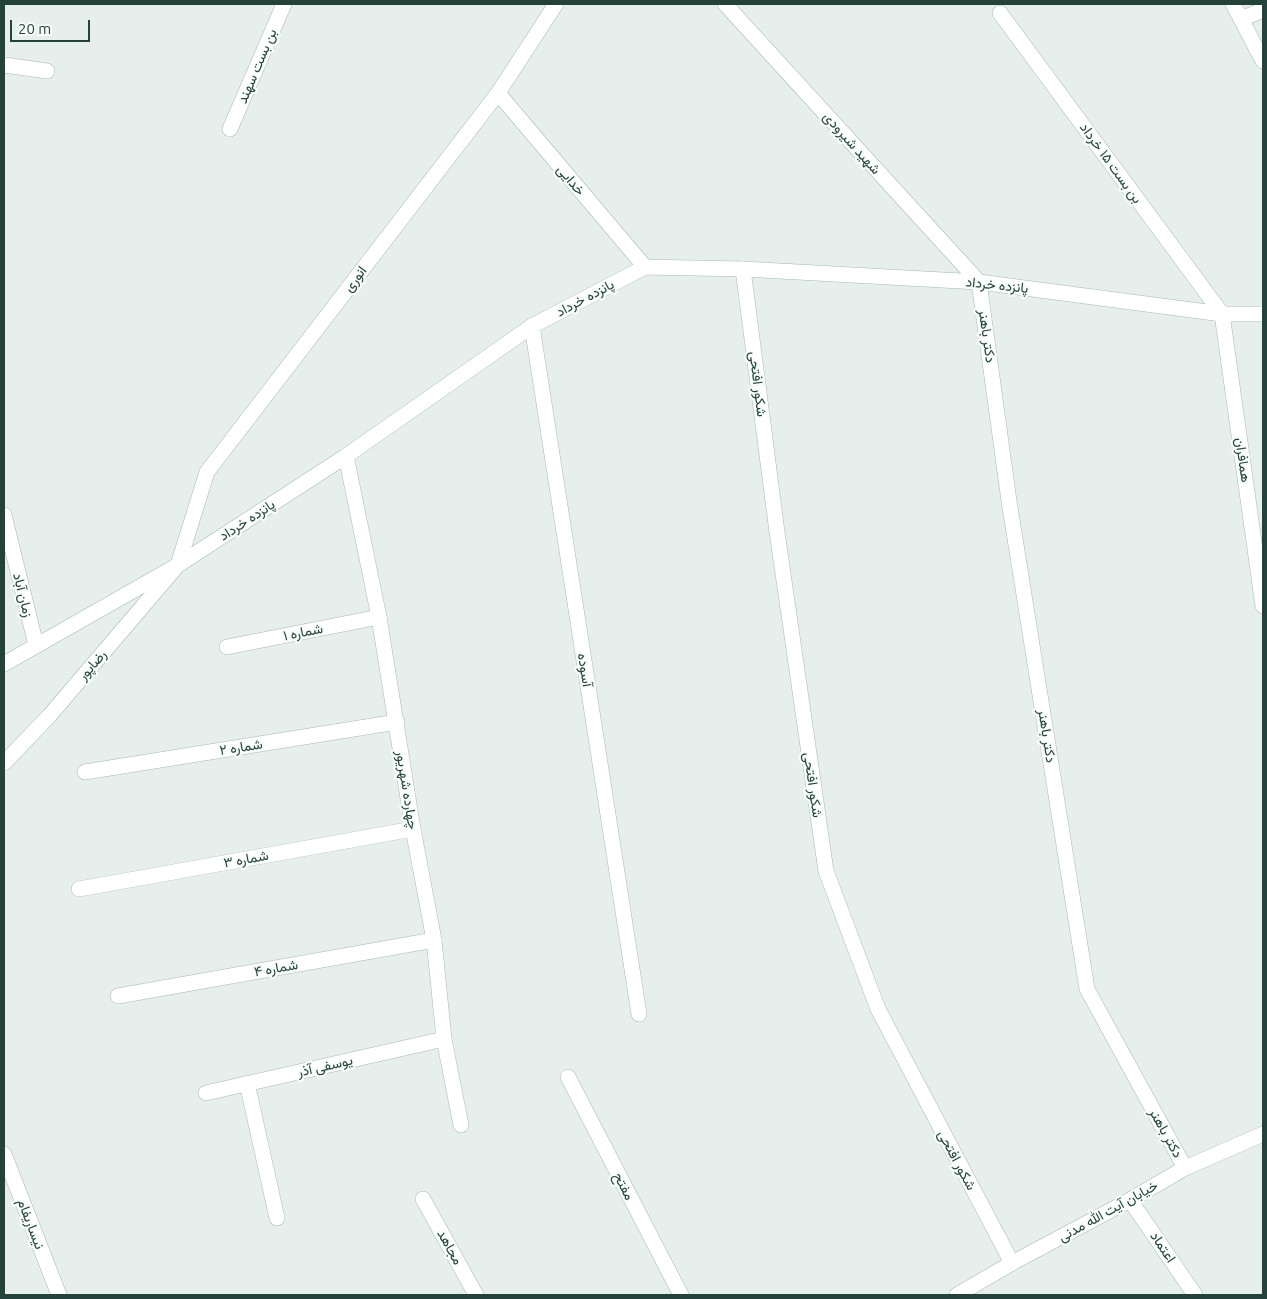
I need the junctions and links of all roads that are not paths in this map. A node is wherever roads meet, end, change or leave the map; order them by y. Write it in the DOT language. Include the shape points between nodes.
graph roads {
  1 [pos="284,4"];
  2 [pos="556,4"];
  3 [pos="725,4"];
  4 [pos="1233,4"];
  5 [pos="1263,10"];
  6 [pos="1000,13"];
  7 [pos="1241,19"];
  8 [pos="1263,62"];
  9 [pos="4,65"];
  10 [pos="46,71"];
  11 [pos="498,93"];
  12 [pos="230,129"];
  13 [pos="645,267"];
  14 [pos="743,269"];
  15 [pos="980,282"];
  16 [pos="1222,314"];
  17 [pos="1263,314"];
  18 [pos="532,326"];
  19 [pos="346,456"];
  20 [pos="4,515"];
  21 [pos="178,565"];
  22 [pos="1263,606"];
  23 [pos="379,617"];
  24 [pos="36,645"];
  25 [pos="227,646"];
  26 [pos="4,664"];
  27 [pos="396,722"];
  28 [pos="4,763"];
  29 [pos="85,772"];
  30 [pos="413,830"];
  31 [pos="79,889"];
  32 [pos="434,940"];
  33 [pos="118,996"];
  34 [pos="639,1014"];
  35 [pos="444,1039"];
  36 [pos="568,1077"];
  37 [pos="247,1083"];
  38 [pos="206,1093"];
  39 [pos="461,1125"];
  40 [pos="1263,1134"];
  41 [pos="4,1154"];
  42 [pos="1185,1168"];
  43 [pos="423,1199"];
  44 [pos="1130,1200"];
  45 [pos="277,1218"];
  46 [pos="1012,1263"];
  47 [pos="58,1295"];
  48 [pos="476,1295"];
  49 [pos="680,1295"];
  50 [pos="956,1295"];
  51 [pos="1195,1295"];
  1 -- 12 [label="street, بن بست سهند"];
  2 -- 11 [label="street, انوری"];
  3 -- 15 [label="street, شهید شیرودی"];
  4 -- 7 [label="street"];
  5 -- 7 [label="street"];
  6 -- 16 [label="street, بن بست ۱۵ خرداد"];
  7 -- 8 [label="street"];
  9 -- 10 [label="street"];
  11 -- 13 [label="street, خدایی"];
  11 -- 21 [label="street, انوری" via="207,472"];
  13 -- 14 [label="street, پانزده خرداد"];
  13 -- 18 [label="street, پانزده خرداد"];
  14 -- 15 [label="street, پانزده خرداد"];
  14 -- 46 [label="street, شکور افتحی" via="826,871 878,1009"];
  15 -- 16 [label="street, پانزده خرداد"];
  15 -- 42 [label="street, دکتر باهنر" via="1009,501 1087,990"];
  16 -- 17 [label="street, پانزده خرداد"];
  16 -- 22 [label="street, همافران"];
  18 -- 19 [label="street, پانزده خرداد"];
  18 -- 34 [label="street, آسوده"];
  19 -- 21 [label="street, پانزده خرداد"];
  19 -- 23 [label="street, چهارده شهریور"];
  20 -- 24 [label="street, زمان آباد"];
  21 -- 24 [label="street, پانزده خرداد"];
  21 -- 28 [label="street, رضاپور" via="50,715"];
  23 -- 25 [label="street, شماره ۱"];
  23 -- 27 [label="street, چهارده شهریور"];
  24 -- 26 [label="street, پانزده خرداد"];
  27 -- 29 [label="street, شماره ۲"];
  27 -- 30 [label="street, چهارده شهریور"];
  30 -- 31 [label="street, شماره ۳"];
  30 -- 32 [label="street, چهارده شهریور"];
  32 -- 33 [label="street, شماره ۴"];
  32 -- 35 [label="street, چهارده شهریور"];
  35 -- 37 [label="street, یوسفی آذر"];
  35 -- 39 [label="street, چهارده شهریور"];
  36 -- 49 [label="street, مفتح"];
  37 -- 38 [label="street, یوسفی آذر"];
  37 -- 45 [label="street"];
  40 -- 42 [label="street, خیابان آیت الله مدنی"];
  41 -- 47 [label="street, نیساریفام"];
  42 -- 44 [label="street, خیابان آیت الله مدنی"];
  43 -- 48 [label="street, مجاهد"];
  44 -- 46 [label="street, خیابان آیت الله مدنی"];
  44 -- 51 [label="street, اعتماد"];
  46 -- 50 [label="street, خیابان آیت الله مدنی"];
}
